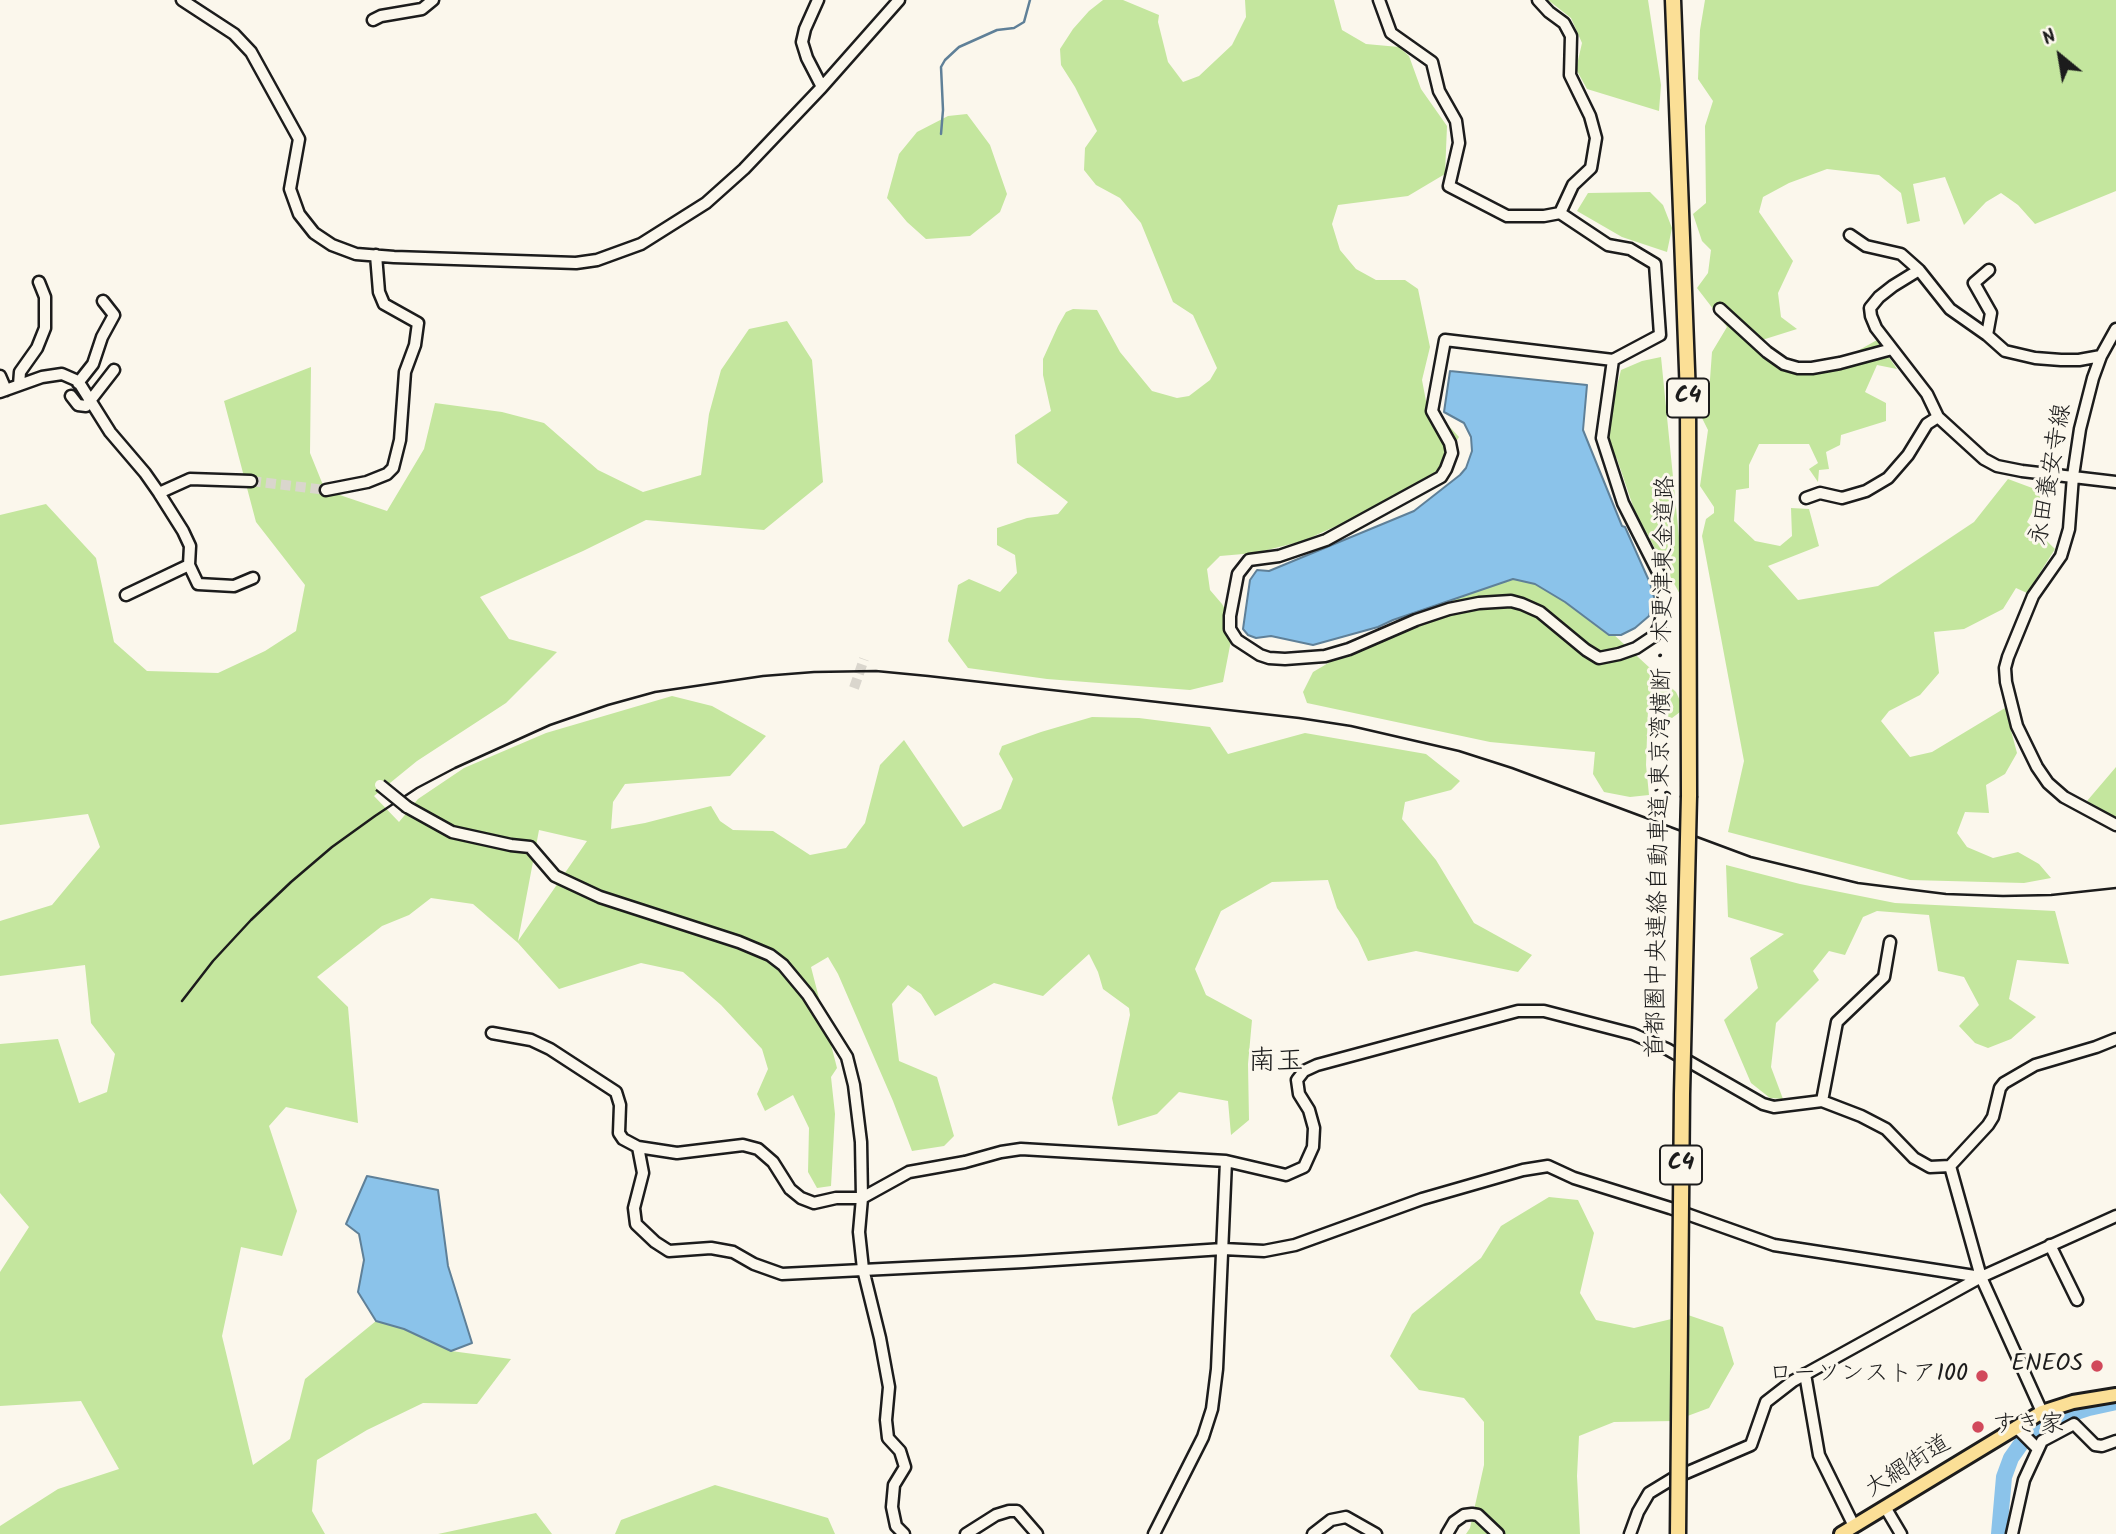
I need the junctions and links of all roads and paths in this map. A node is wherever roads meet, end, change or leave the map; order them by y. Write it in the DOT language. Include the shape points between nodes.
graph roads {
  1 [pos="182,0"];
  2 [pos="433,0"];
  3 [pos="818,0"];
  4 [pos="899,0"];
  5 [pos="1379,0"];
  6 [pos="1538,0"];
  7 [pos="1673,0"];
  8 [pos="373,20"];
  9 [pos="822,87"];
  10 [pos="1560,213"];
  11 [pos="1850,235"];
  12 [pos="376,255"];
  13 [pos="1919,270"];
  14 [pos="1989,270"];
  15 [pos="39,282"];
  16 [pos="103,301"];
  17 [pos="1720,309"];
  18 [pos="2116,329"];
  19 [pos="1987,335"];
  20 [pos="1892,349"];
  21 [pos="2101,356"];
  22 [pos="1613,360"];
  23 [pos="114,370"];
  24 [pos="0,376"];
  25 [pos="78,383"];
  26 [pos="19,385"];
  27 [pos="3,391"];
  28 [pos="71,396"];
  29 [pos="90,402"];
  30 [pos="1938,417"];
  31 [pos="2073,476"];
  32 [pos="251,481"];
  33 [pos="2116,482"];
  34 [pos="326,490"];
  35 [pos="159,493"];
  36 [pos="1806,498"];
  37 [pos="189,565"];
  38 [pos="253,578"];
  39 [pos="126,596"];
  40 [pos="380,785"];
  41 [pos="2116,825"];
  42 [pos="1890,942"];
  43 [pos="492,1033"];
  44 [pos="2116,1039"];
  45 [pos="1822,1101"];
  46 [pos="638,1147"];
  47 [pos="1226,1161"];
  48 [pos="1950,1166"];
  49 [pos="862,1198"];
  50 [pos="2116,1216"];
  51 [pos="2050,1245"];
  52 [pos="1223,1249"];
  53 [pos="863,1269"];
  54 [pos="1981,1277"];
  55 [pos="2077,1300"];
  56 [pos="1805,1374"];
  57 [pos="2116,1395"];
  58 [pos="2042,1412"];
  59 [pos="2016,1427"];
  60 [pos="2116,1441"];
  61 [pos="2037,1448"];
  62 [pos="1885,1507"];
  63 [pos="1854,1526"];
  64 [pos="1160,1532"];
  65 [pos="904,1534"];
  66 [pos="966,1534"];
  67 [pos="1037,1534"];
  68 [pos="1313,1534"];
  69 [pos="1376,1534"];
  70 [pos="1447,1534"];
  71 [pos="1498,1534"];
  72 [pos="1630,1534"];
  73 [pos="1678,1534"];
  74 [pos="1841,1534"];
  75 [pos="1901,1534"];
  76 [pos="2012,1534"];
  1 -- 12 [label="street" via="233,34 251,52 296,131 299,139 290,190 299,214 314,233 332,245"];
  2 -- 8 [label="street" via="422,9"];
  3 -- 9 [label="street" via="802,42"];
  4 -- 9 [label="street"];
  5 -- 10 [label="street" via="1391,33 1432,62 1439,91 1456,121 1459,143 1449,186 1507,216"];
  6 -- 10 [label="street" via="1564,23 1571,36 1570,75 1596,138 1591,168 1573,185"];
  7 -- 73 [label="highway, 首都圏中央連絡自動車道;東京湾横断・木更津東金道路 / C4, bridge" via="1688,396 1689,796"];
  9 -- 12 [label="street" via="706,203 627,250 576,263"];
  10 -- 22 [label="street" via="1608,245 1630,248 1655,264 1660,335"];
  11 -- 13 [label="street" via="1866,246 1901,254"];
  12 -- 34 [label="street" via="384,304 418,323 405,372 400,440 387,474"];
  13 -- 19 [label="street" via="1950,309"];
  13 -- 20 [label="street" via="1870,308 1876,328"];
  14 -- 19 [label="street" via="1974,283 1991,313"];
  15 -- 26 [label="street" via="45,297 45,328 20,372"];
  16 -- 25 [label="street" via="114,315 93,364"];
  17 -- 20 [label="street" via="1767,352 1798,369"];
  18 -- 21 [label="street, 永田養安寺線"];
  19 -- 21 [label="street" via="2014,355 2061,360"];
  20 -- 30 [label="street" via="1927,394"];
  21 -- 31 [label="street, 永田養安寺線" via="2080,429"];
  22 -- 22 [label="street" via="1444,340 1432,411 1452,453 1441,477 1326,540 1279,556 1249,560 1238,574 1230,616 1230,629 1237,640 1269,658 1325,656 1449,609 1511,601 1540,612 1599,658 1628,651 1654,636 1663,611 1661,579 1623,503 1602,438"];
  23 -- 29 [label="street"];
  24 -- 27 [label="street"];
  25 -- 26 [label="street" via="62,374"];
  25 -- 29 [label="street"];
  26 -- 27 [label="street"];
  28 -- 29 [label="street" via="78,405"];
  29 -- 35 [label="street"];
  30 -- 31 [label="street" via="1997,466"];
  30 -- 36 [label="street" via="1888,478 1842,498 1820,493"];
  31 -- 33 [label="street"];
  31 -- 41 [label="street, 永田養安寺線" via="2069,528 2061,556 2033,596 2008,657 2006,682 2017,726 2048,783 2064,797"];
  32 -- 35 [label="street" via="190,479"];
  35 -- 37 [label="street" via="191,547"];
  37 -- 38 [label="street" via="198,584 234,586"];
  37 -- 39 [label="street"];
  40 -- 49 [label="street, bridge" via="407,807 452,832 530,847 555,876 600,897 739,942 783,965 808,995 847,1058 860,1124"];
  42 -- 45 [label="street" via="1884,977 1837,1022"];
  43 -- 46 [label="street" via="531,1040 550,1049 616,1092 619,1133"];
  44 -- 48 [label="street" via="2035,1065 2004,1083 1988,1125"];
  45 -- 47 [label="street" via="1774,1107 1763,1104 1633,1034 1544,1012 1518,1011 1317,1065 1297,1080 1314,1128 1313,1147 1304,1167 1286,1175"];
  45 -- 48 [label="street" via="1886,1129 1914,1158 1930,1167"];
  46 -- 49 [label="street" via="677,1153 743,1145 758,1149 773,1162 801,1198 814,1203"];
  46 -- 53 [label="street" via="643,1173 634,1208 636,1224 669,1251 710,1248 733,1252 782,1274"];
  47 -- 49 [label="street" via="1021,1149 909,1171"];
  47 -- 52 [label="street"];
  48 -- 54 [label="street"];
  49 -- 53 [label="street"];
  50 -- 51 [label="street"];
  51 -- 54 [label="street"];
  51 -- 55 [label="street"];
  52 -- 53 [label="street"];
  52 -- 54 [label="street" via="1264,1251 1295,1245 1422,1199 1548,1166 1774,1245"];
  52 -- 64 [label="street" via="1212,1409"];
  53 -- 65 [label="street" via="889,1387 888,1438 900,1451 905,1467 894,1485 892,1507 896,1526"];
  54 -- 56 [label="street"];
  54 -- 58 [label="street"];
  56 -- 63 [label="street" via="1819,1455"];
  56 -- 72 [label="street" via="1766,1402 1751,1445 1649,1493"];
  57 -- 58 [label="main road, 大網街道"];
  58 -- 59 [label="main road, 大網街道"];
  59 -- 61 [label="street"];
  59 -- 62 [label="main road, 大網街道"];
  60 -- 61 [label="street" via="2095,1445 2074,1424 2047,1436"];
  61 -- 76 [label="street" via="2024,1480"];
  62 -- 63 [label="main road, 大網街道"];
  62 -- 75 [label="street"];
  63 -- 74 [label="main road, 大網街道"];
  66 -- 67 [label="street" via="996,1515 1017,1511"];
  68 -- 69 [label="street" via="1331,1520 1346,1517"];
  70 -- 71 [label="street" via="1454,1522 1472,1514"];
}
